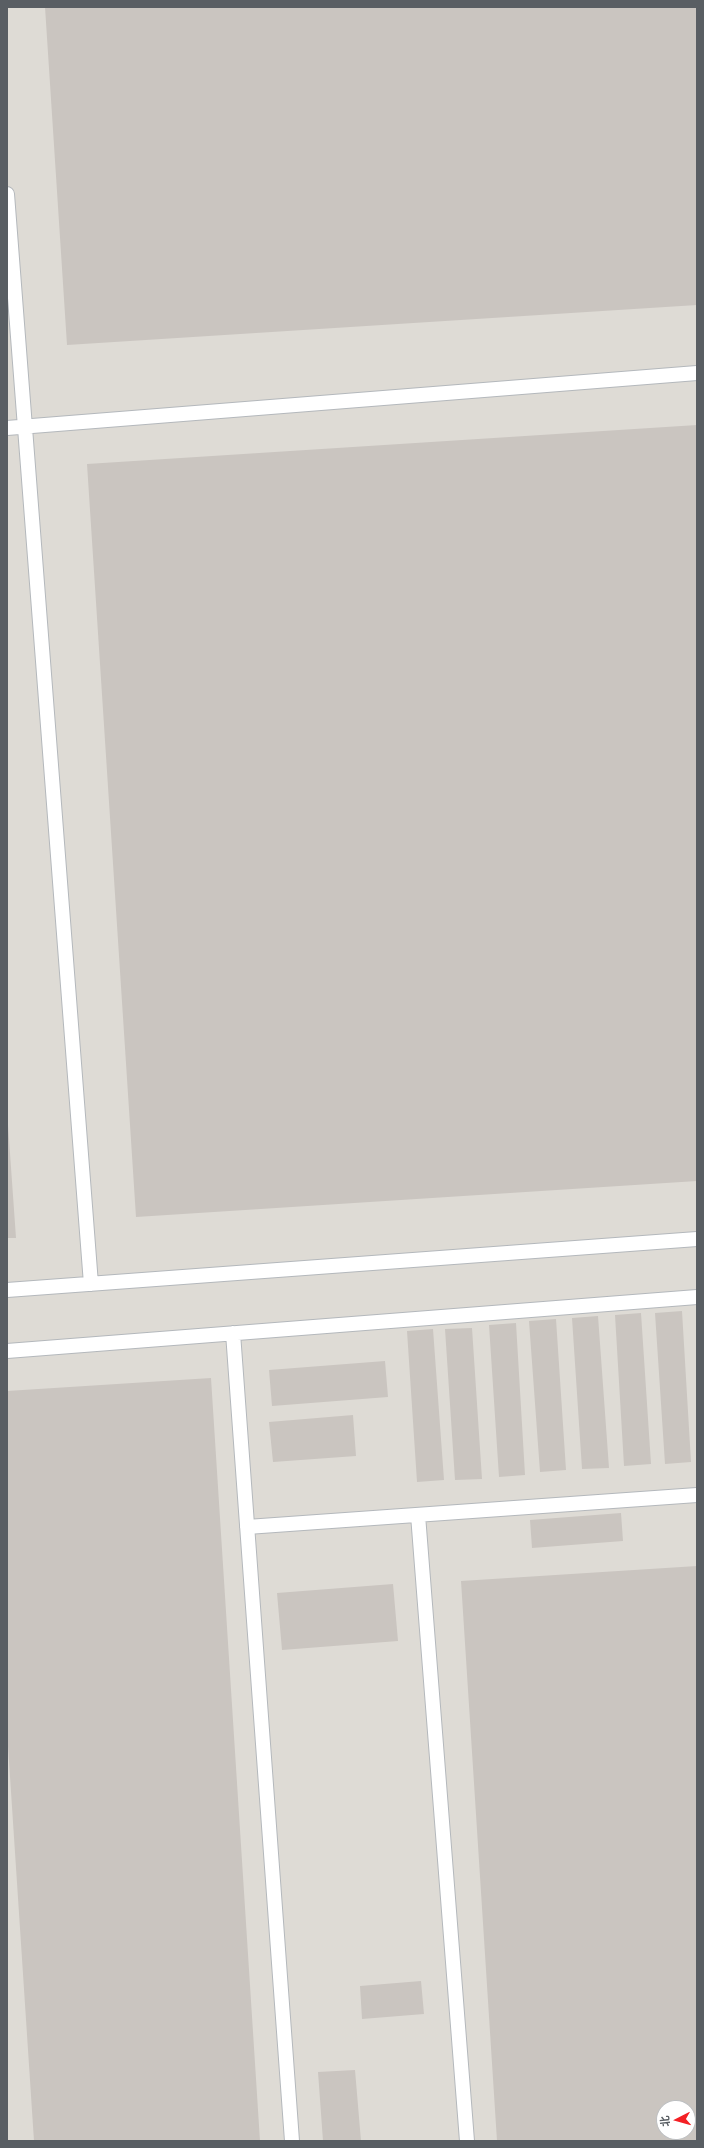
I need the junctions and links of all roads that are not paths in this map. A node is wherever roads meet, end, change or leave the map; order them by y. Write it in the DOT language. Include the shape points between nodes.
graph roads {
  1 [pos="7,194"];
  2 [pos="697,373"];
  3 [pos="25,427"];
  4 [pos="7,428"];
  5 [pos="697,1240"];
  6 [pos="91,1284"];
  7 [pos="7,1290"];
  8 [pos="697,1297"];
  9 [pos="233,1333"];
  10 [pos="7,1351"];
  11 [pos="697,1495"];
  12 [pos="418,1515"];
  13 [pos="247,1527"];
  14 [pos="292,2141"];
  15 [pos="467,2141"];
  1 -- 3 [label="lane"];
  2 -- 3 [label="lane"];
  3 -- 4 [label="lane"];
  3 -- 6 [label="lane"];
  5 -- 6 [label="lane"];
  6 -- 7 [label="lane"];
  8 -- 9 [label="lane"];
  9 -- 10 [label="lane"];
  9 -- 13 [label="lane"];
  11 -- 12 [label="lane"];
  12 -- 13 [label="lane"];
  12 -- 15 [label="lane"];
  13 -- 14 [label="lane"];
}
